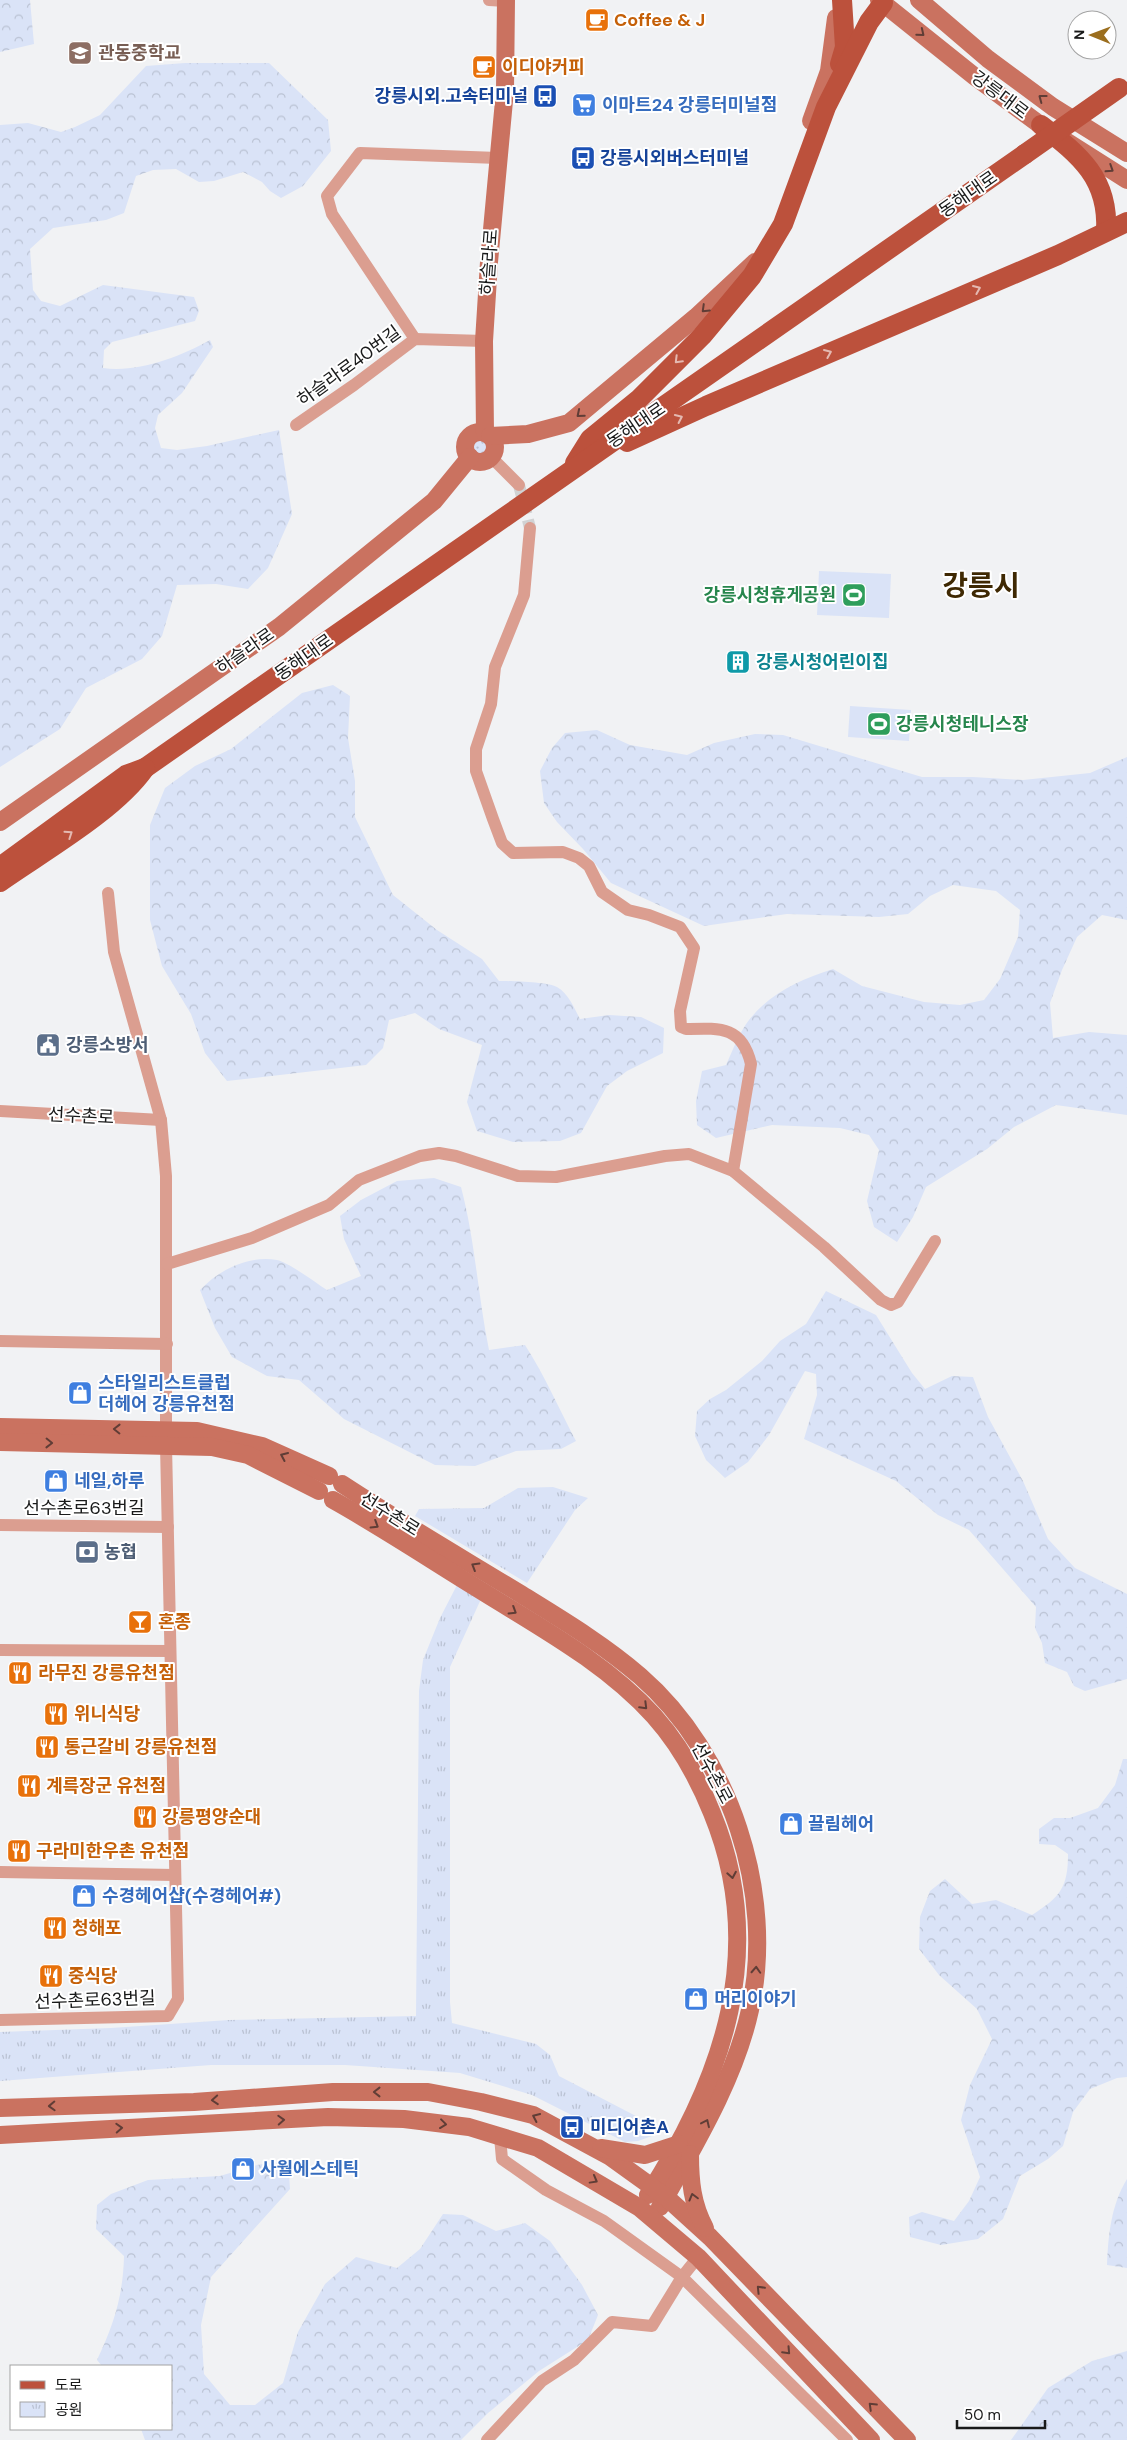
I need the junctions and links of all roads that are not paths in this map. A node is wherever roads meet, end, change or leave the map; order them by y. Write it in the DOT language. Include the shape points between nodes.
graph roads {
  1 [pos="500,0"];
  2 [pos="840,0"];
  3 [pos="919,0"];
  4 [pos="883,1"];
  5 [pos="1123,85"];
  6 [pos="826,107"];
  7 [pos="1041,125"];
  8 [pos="1127,153"];
  9 [pos="498,158"];
  10 [pos="1127,180"];
  11 [pos="1127,222"];
  12 [pos="783,224"];
  13 [pos="1105,239"];
  14 [pos="766,246"];
  15 [pos="415,339"];
  16 [pos="484,341"];
  17 [pos="296,425"];
  18 [pos="488,435"];
  19 [pos="470,457"];
  20 [pos="491,457"];
  21 [pos="571,469"];
  22 [pos="520,485"];
  23 [pos="530,528"];
  24 [pos="145,768"];
  25 [pos="0,822"];
  26 [pos="42,852"];
  27 [pos="0,867"];
  28 [pos="0,882"];
  29 [pos="108,893"];
  30 [pos="0,899"];
  31 [pos="0,1111"];
  32 [pos="161,1120"];
  33 [pos="732,1171"];
  34 [pos="935,1241"];
  35 [pos="167,1264"];
  36 [pos="0,1340"];
  37 [pos="167,1344"];
  38 [pos="0,1427"];
  39 [pos="166,1437"];
  40 [pos="0,1442"];
  41 [pos="336,1480"];
  42 [pos="326,1495"];
  43 [pos="0,1525"];
  44 [pos="168,1526"];
  45 [pos="0,1650"];
  46 [pos="170,1651"];
  47 [pos="736,1822"];
  48 [pos="718,1828"];
  49 [pos="0,1872"];
  50 [pos="175,1875"];
  51 [pos="0,2020"];
  52 [pos="720,2046"];
  53 [pos="737,2051"];
  54 [pos="1,2107"];
  55 [pos="3,2135"];
  56 [pos="500,2137"];
  57 [pos="590,2146"];
  58 [pos="684,2149"];
  59 [pos="659,2192"];
  60 [pos="647,2213"];
  61 [pos="710,2237"];
  62 [pos="698,2257"];
  63 [pos="682,2277"];
  64 [pos="487,2440"];
  65 [pos="847,2440"];
  66 [pos="871,2440"];
  67 [pos="907,2440"];
  1 -- 9 [label="street, 하슬라로" via="505,90"];
  2 -- 6 [label="main road" via="845,47"];
  2 -- 14 [label="street" via="829,71"];
  8 -- 3 [label="street, 강릉대로, one-way" via="1053,107 988,59"];
  4 -- 6 [label="main road"];
  4 -- 7 [label="street, 강릉대로, one-way" via="974,76"];
  5 -- 21 [label="main road, 동해대로, bridge"];
  6 -- 12 [label="main road"];
  7 -- 10 [label="street, 강릉대로, one-way"];
  7 -- 13 [label="main road" via="1074,151 1094,176 1107,210"];
  9 -- 15 [label="street" via="360,153 327,196 332,214"];
  9 -- 16 [label="street, 하슬라로"];
  11 -- 13 [label="main road"];
  12 -- 14 [label="street"];
  12 -- 21 [label="main road, one-way" via="752,276 702,336 639,399 590,439"];
  21 -- 13 [label="main road, one-way" via="706,406 1058,255"];
  14 -- 18 [label="street, one-way" via="758,260 696,318 569,423 528,434"];
  15 -- 16 [label="street, 하슬라로40번길"];
  15 -- 17 [label="street, 하슬라로40번길"];
  16 -- 18 [label="street, 하슬라로"];
  18 -- 19 [label="street" via="475,434 468,440 466,448"];
  18 -- 20 [label="street" via="495,449"];
  19 -- 20 [label="street" via="483,462"];
  19 -- 25 [label="street, 하슬라로" via="434,501 279,627"];
  20 -- 22 [label="street"];
  21 -- 24 [label="main road, 동해대로"];
  23 -- 33 [label="street" via="524,595 496,666 491,704 476,749 476,771 502,843 513,853 563,852 579,858 589,866 602,892 628,910 680,928 688,936 694,948 680,1011 681,1027 686,1030 724,1031 739,1036 747,1046 751,1064"];
  26 -- 24 [label="main road, 동해대로, one-way" via="132,786"];
  24 -- 27 [label="main road, 동해대로" via="126,774"];
  26 -- 28 [label="main road, 동해대로"];
  26 -- 30 [label="main road"];
  29 -- 32 [label="street" via="114,952"];
  31 -- 32 [label="street, 선수촌로"];
  32 -- 35 [label="street" via="166,1176"];
  33 -- 34 [label="street" via="824,1247 881,1300 891,1305 898,1302"];
  33 -- 35 [label="street" via="689,1154 556,1178 538,1178 518,1176 456,1156 420,1156 359,1180 328,1204 252,1238"];
  35 -- 37 [label="street"];
  36 -- 37 [label="street"];
  37 -- 39 [label="street"];
  39 -- 38 [label="street, 선수촌로, one-way"];
  40 -- 39 [label="street, 선수촌로, one-way"];
  41 -- 39 [label="street, 선수촌로, one-way" via="262,1446 197,1431"];
  39 -- 42 [label="street, 선수촌로" via="248,1455"];
  39 -- 44 [label="street, 선수촌로63번길"];
  41 -- 42 [label="street" via="341,1494"];
  47 -- 41 [label="street, 선수촌로, one-way" via="718,1778 694,1738 668,1704 640,1676 583,1632"];
  42 -- 48 [label="street, 선수촌로, one-way" via="572,1648 628,1690 678,1749 701,1787"];
  43 -- 44 [label="street, 선수촌로63번길"];
  44 -- 46 [label="street, 선수촌로63번길"];
  45 -- 46 [label="street"];
  46 -- 50 [label="street, 선수촌로63번길"];
  47 -- 48 [label="street"];
  53 -- 47 [label="street, 선수촌로, one-way" via="750,2011 757,1941 753,1888"];
  48 -- 52 [label="street, 선수촌로, one-way" via="732,1874 738,1941 733,2000"];
  49 -- 50 [label="street"];
  50 -- 51 [label="street, 선수촌로63번길" via="178,1999 168,2016"];
  52 -- 53 [label="street"];
  52 -- 58 [label="street, 선수촌로" via="691,2120"];
  58 -- 53 [label="street, 선수촌로, one-way" via="706,2125"];
  57 -- 54 [label="street, one-way" via="533,2115 428,2092 333,2092 194,2102"];
  55 -- 56 [label="street, one-way" via="328,2117 404,2119 469,2127"];
  56 -- 60 [label="street, one-way" via="538,2148"];
  56 -- 63 [label="street" via="502,2159 546,2190 604,2221"];
  57 -- 58 [label="street" via="645,2155"];
  57 -- 59 [label="street"];
  58 -- 59 [label="street, 선수촌로"];
  61 -- 58 [label="street, one-way" via="698,2214"];
  59 -- 60 [label="street, 선수촌로"];
  59 -- 61 [label="street"];
  60 -- 62 [label="street"];
  67 -- 61 [label="street, one-way"];
  62 -- 63 [label="street"];
  62 -- 66 [label="street, one-way"];
  63 -- 64 [label="street" via="652,2326 612,2322 574,2360 542,2381"];
  63 -- 65 [label="street"];
}
